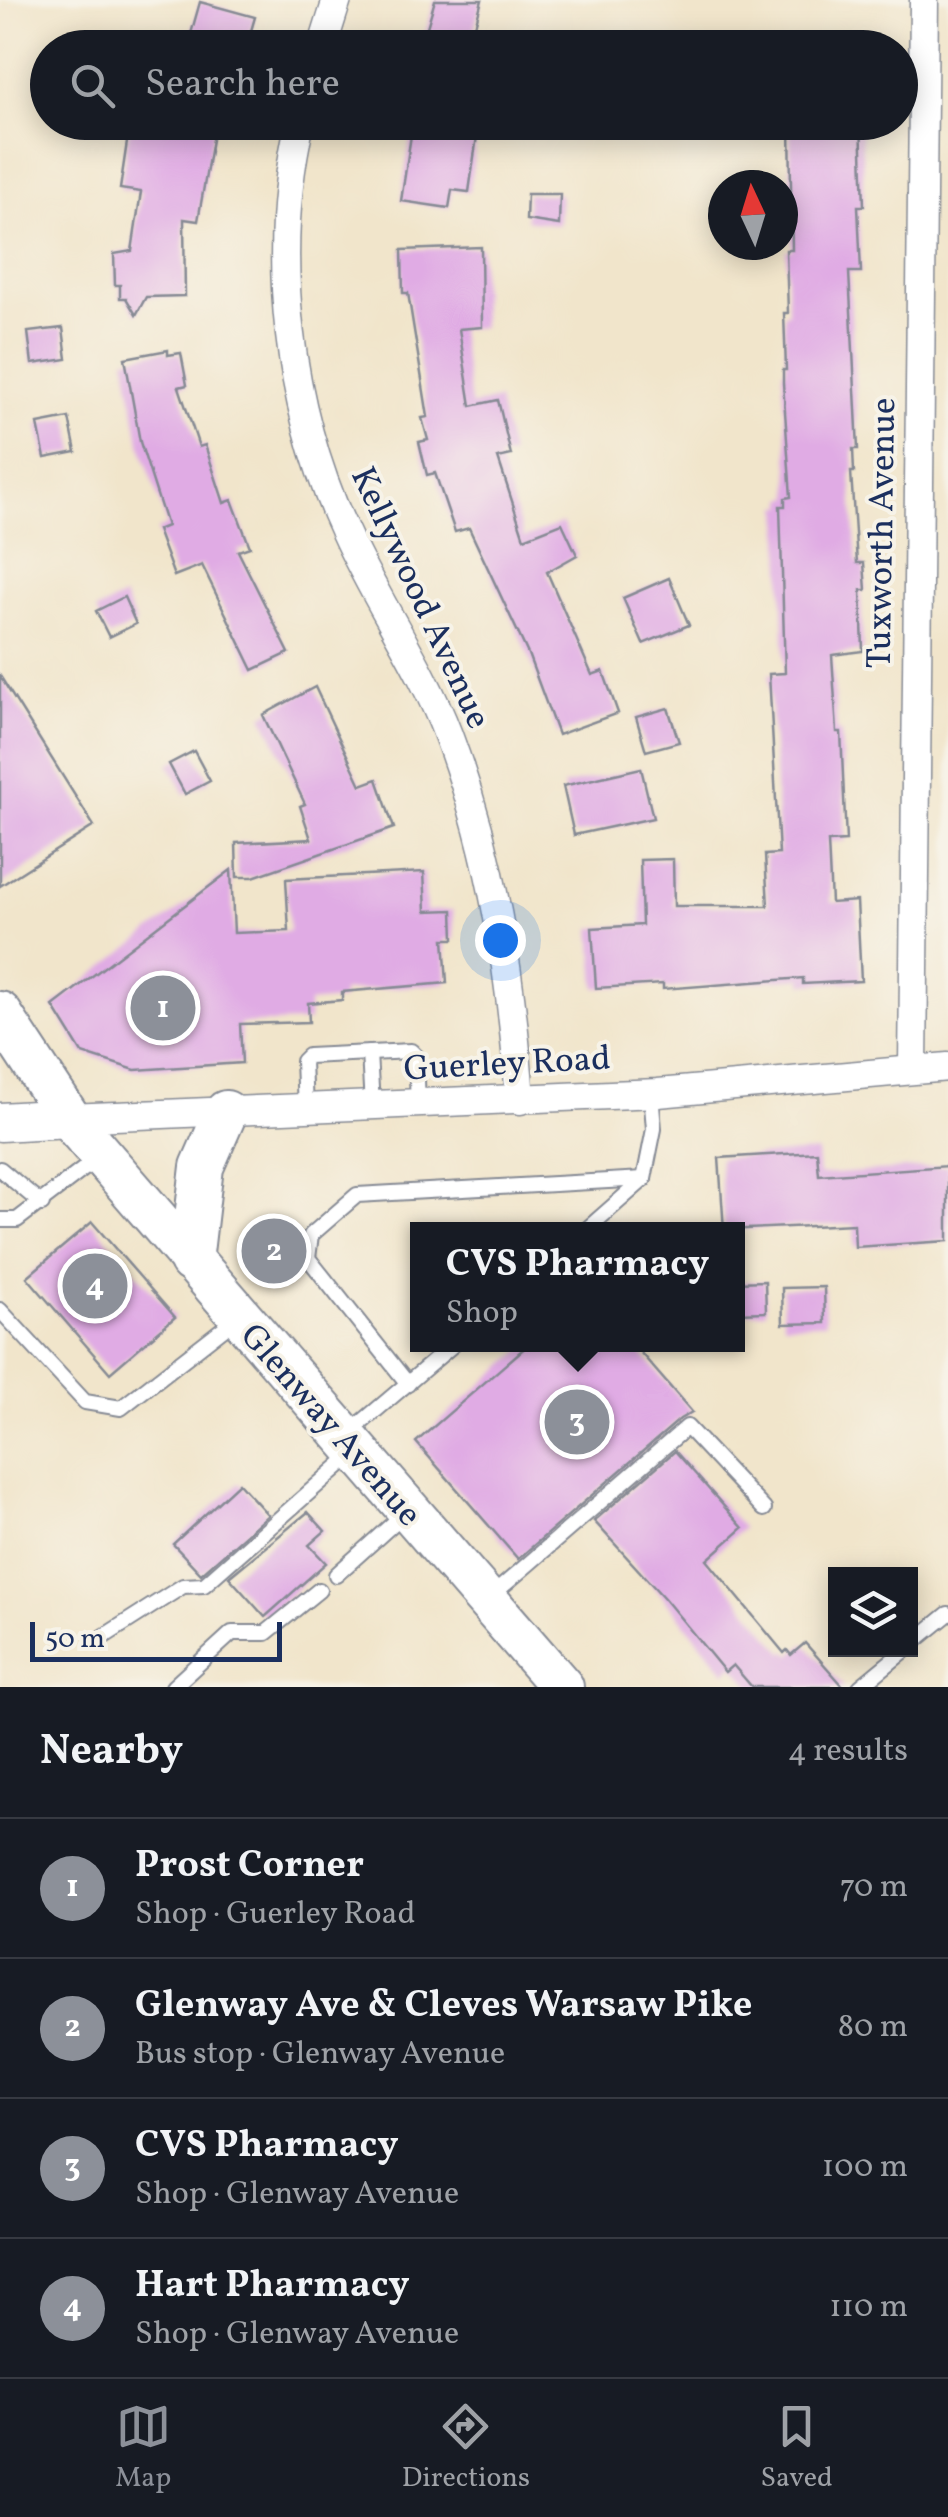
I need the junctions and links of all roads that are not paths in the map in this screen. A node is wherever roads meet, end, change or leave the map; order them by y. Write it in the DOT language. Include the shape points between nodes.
graph roads {
  1 [pos="338,0"];
  2 [pos="924,0"];
  3 [pos="328,30"];
  4 [pos="297,140"];
  5 [pos="0,1013"];
  6 [pos="369,1053"];
  7 [pos="948,1067"];
  8 [pos="913,1068"];
  9 [pos="652,1093"];
  10 [pos="520,1100"];
  11 [pos="418,1104"];
  12 [pos="372,1106"];
  13 [pos="305,1109"];
  14 [pos="226,1112"];
  15 [pos="69,1118"];
  16 [pos="0,1122"];
  17 [pos="101,1155"];
  18 [pos="0,1169"];
  19 [pos="644,1179"];
  20 [pos="42,1204"];
  21 [pos="0,1220"];
  22 [pos="595,1222"];
  23 [pos="191,1261"];
  24 [pos="0,1310"];
  25 [pos="238,1316"];
  26 [pos="445,1352"];
  27 [pos="408,1384"];
  28 [pos="350,1445"];
  29 [pos="764,1509"];
  30 [pos="408,1510"];
  31 [pos="336,1575"];
  32 [pos="319,1590"];
  33 [pos="486,1600"];
  34 [pos="948,1614"];
  35 [pos="103,1636"];
  36 [pos="918,1639"];
  37 [pos="896,1657"];
  38 [pos="173,1687"];
  39 [pos="562,1687"];
  40 [pos="860,1687"];
  1 -- 3 [label="street"];
  2 -- 8 [label="street, Tuxworth Avenue"];
  4 -- 10 [label="street, Kellywood Avenue" via="286,258 304,410 345,534 447,732 480,827 504,938"];
  5 -- 15 [label="main road, Glenway Avenue"];
  6 -- 11 [label="lane" via="411,1050"];
  6 -- 12 [label="lane"];
  6 -- 13 [label="lane" via="308,1056"];
  7 -- 8 [label="street, Guerley Road"];
  8 -- 9 [label="street, Guerley Road"];
  9 -- 10 [label="street, Guerley Road"];
  9 -- 19 [label="lane" via="654,1129"];
  10 -- 11 [label="street, Guerley Road"];
  11 -- 12 [label="street, Guerley Road"];
  12 -- 13 [label="street, Guerley Road"];
  13 -- 14 [label="street, Guerley Road"];
  14 -- 15 [label="street, Guerley Road"];
  14 -- 23 [label="main road" via="202,1167"];
  15 -- 16 [label="street"];
  15 -- 17 [label="main road, Glenway Avenue"];
  17 -- 20 [label="lane"];
  17 -- 23 [label="main road, Glenway Avenue"];
  18 -- 20 [label="lane"];
  19 -- 22 [label="lane"];
  19 -- 27 [label="lane" via="357,1195 311,1236 308,1258"];
  20 -- 21 [label="lane" via="17,1220"];
  23 -- 25 [label="main road, Glenway Avenue"];
  24 -- 25 [label="lane" via="85,1402 122,1408"];
  25 -- 28 [label="main road, Glenway Avenue"];
  26 -- 27 [label="lane"];
  27 -- 28 [label="lane"];
  28 -- 30 [label="main road, Glenway Avenue"];
  28 -- 35 [label="lane" via="204,1585 183,1586"];
  29 -- 33 [label="lane" via="687,1427"];
  30 -- 31 [label="lane"];
  30 -- 33 [label="main road, Glenway Avenue"];
  32 -- 38 [label="lane" via="266,1632 232,1633"];
  33 -- 39 [label="main road, Glenway Avenue"];
  34 -- 36 [label="lane"];
  37 -- 40 [label="lane"];
}
